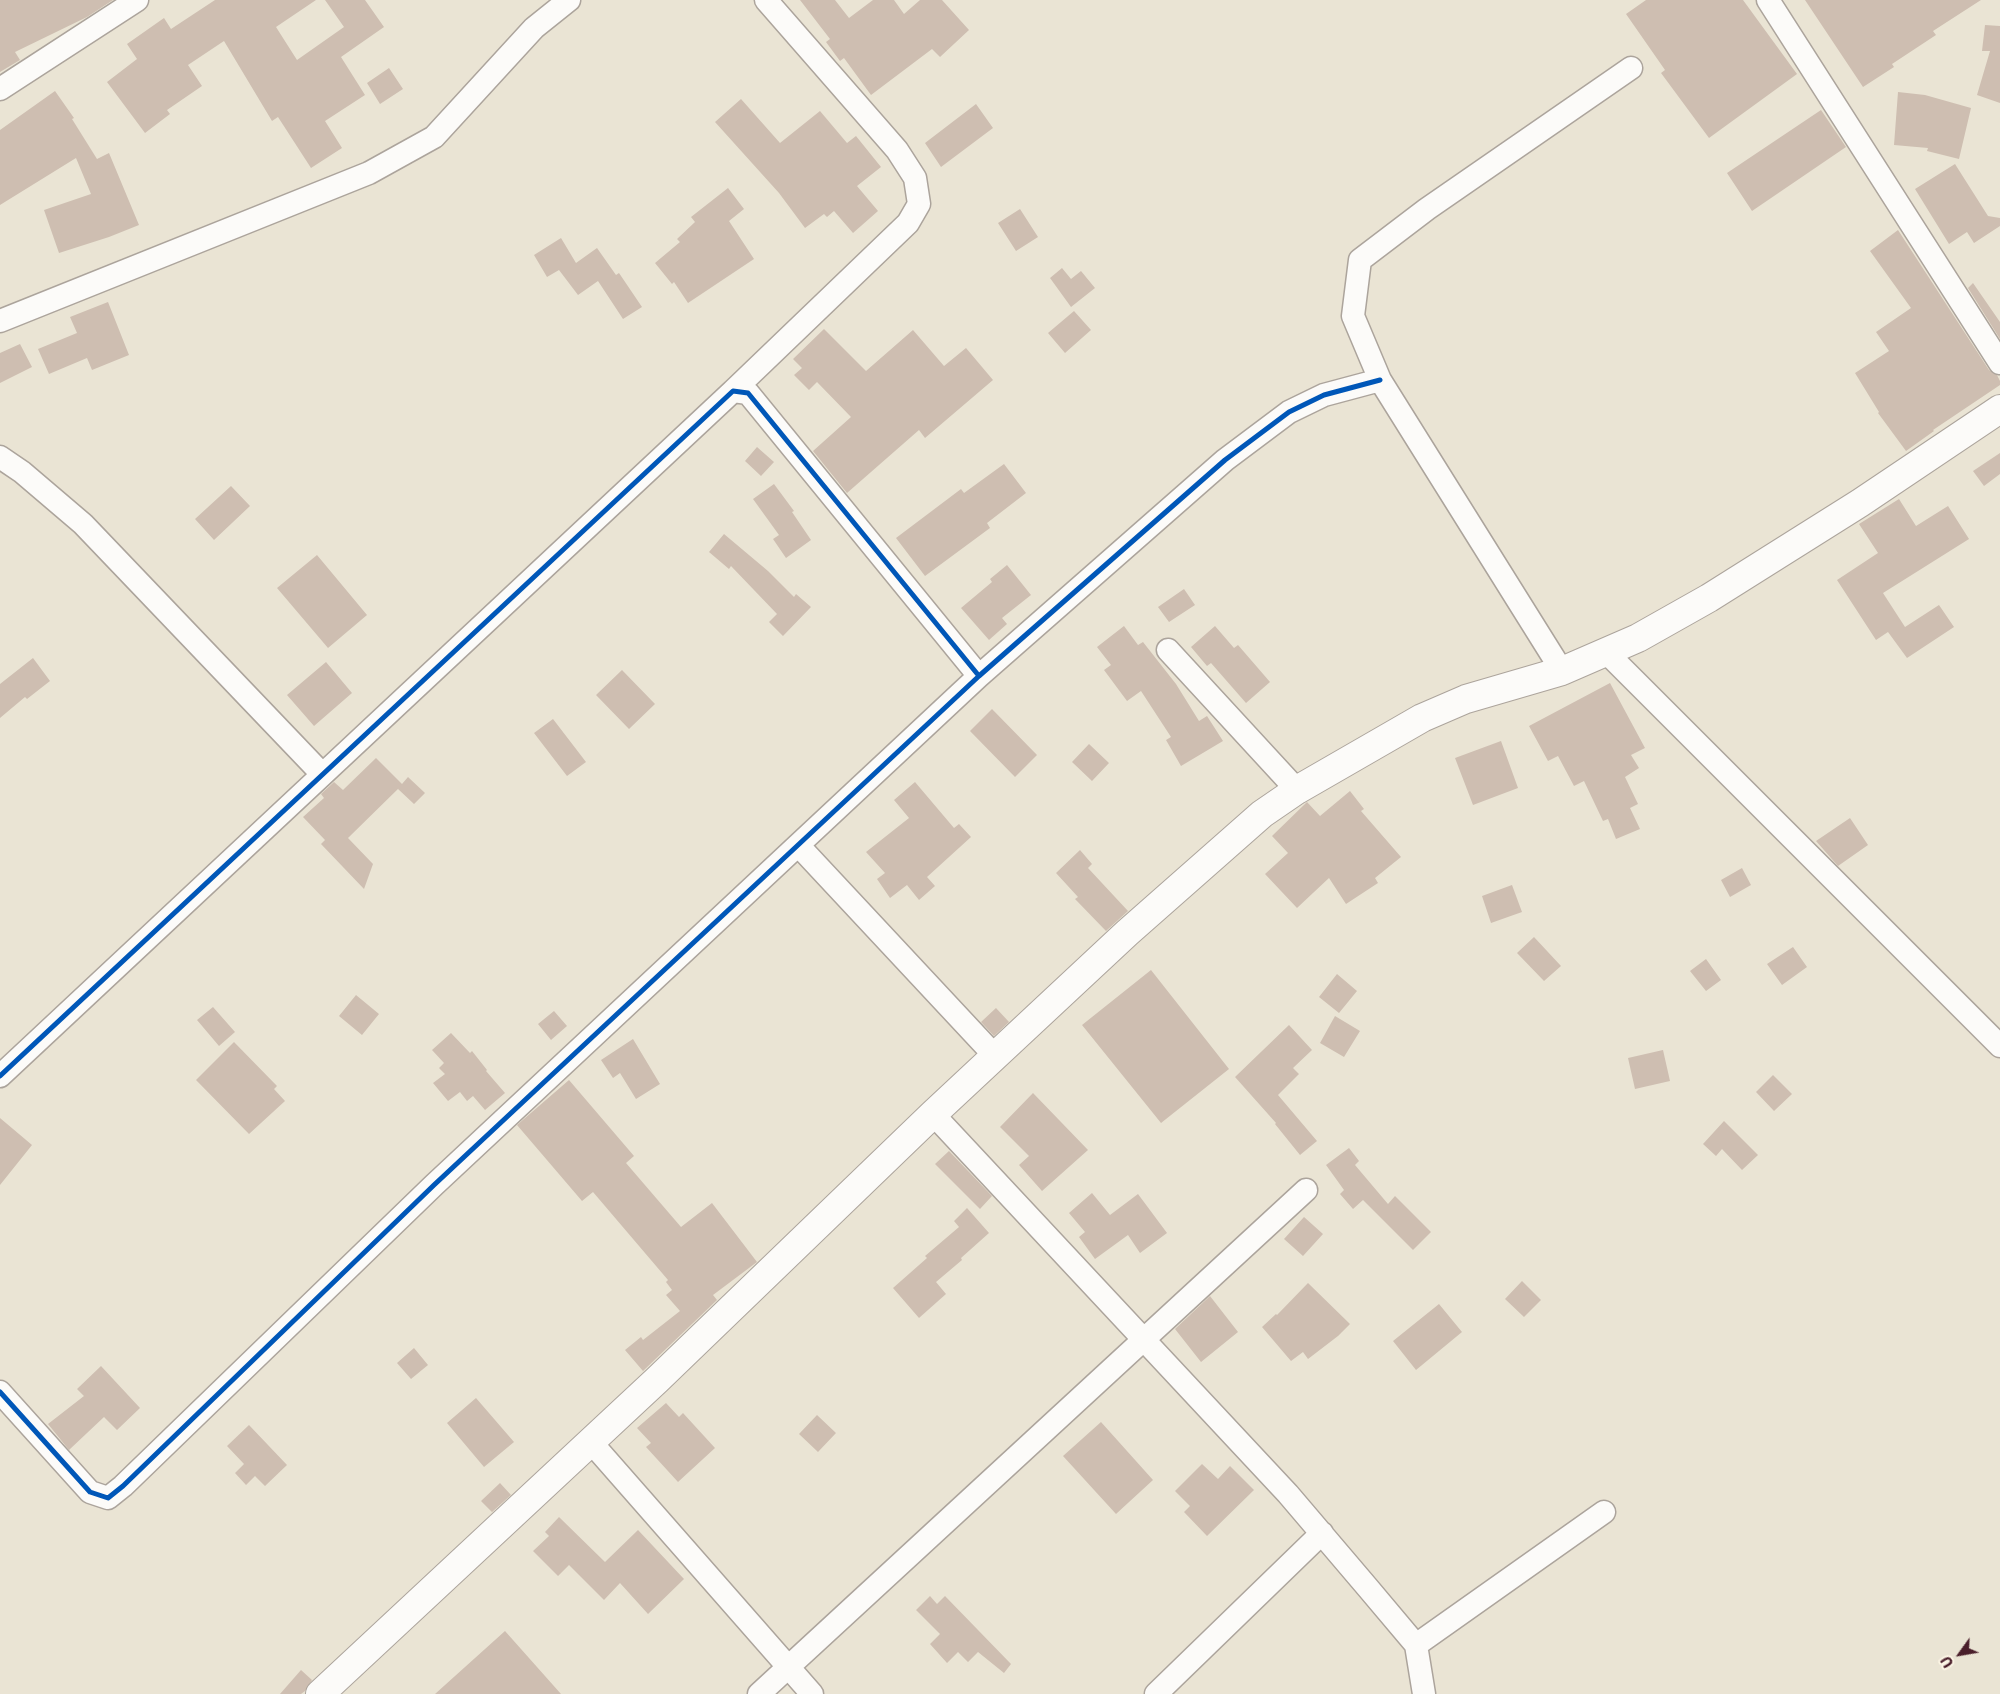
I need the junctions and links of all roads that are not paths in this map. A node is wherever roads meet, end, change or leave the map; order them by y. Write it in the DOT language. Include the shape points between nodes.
graph roads {
  1 [pos="137,0"];
  2 [pos="569,0"];
  3 [pos="766,0"];
  4 [pos="1768,0"];
  5 [pos="1631,68"];
  6 [pos="0,90"];
  7 [pos="0,321"];
  8 [pos="2000,363"];
  9 [pos="1380,380"];
  10 [pos="733,391"];
  11 [pos="2000,409"];
  12 [pos="0,456"];
  13 [pos="1168,650"];
  14 [pos="1607,653"];
  15 [pos="1562,671"];
  16 [pos="979,676"];
  17 [pos="322,774"];
  18 [pos="1297,790"];
  19 [pos="798,845"];
  20 [pos="2000,1046"];
  21 [pos="995,1056"];
  22 [pos="0,1076"];
  23 [pos="933,1114"];
  24 [pos="1306,1190"];
  25 [pos="1144,1339"];
  26 [pos="0,1392"];
  27 [pos="590,1441"];
  28 [pos="1604,1512"];
  29 [pos="1322,1533"];
  30 [pos="1416,1646"];
  31 [pos="789,1667"];
  32 [pos="320,1694"];
  33 [pos="759,1694"];
  34 [pos="812,1694"];
  35 [pos="1156,1694"];
  36 [pos="1424,1694"];
  1 -- 6 [label="street"];
  2 -- 7 [label="street" via="534,28 434,138 369,173"];
  3 -- 10 [label="street" via="897,150 915,178 919,204 908,223"];
  4 -- 8 [label="street"];
  5 -- 9 [label="street" via="1427,209 1360,260 1353,316"];
  9 -- 15 [label="street"];
  9 -- 16 [label="street" via="1324,395 1290,412 1224,460"];
  10 -- 16 [label="street" via="748,393"];
  10 -- 17 [label="street"];
  11 -- 14 [label="highway" via="1860,503 1709,598"];
  12 -- 17 [label="street" via="83,524"];
  13 -- 18 [label="street"];
  14 -- 15 [label="highway"];
  14 -- 20 [label="street"];
  15 -- 18 [label="highway" via="1466,700 1422,718"];
  16 -- 19 [label="street"];
  17 -- 22 [label="street"];
  18 -- 21 [label="highway" via="1241,832"];
  19 -- 21 [label="street"];
  19 -- 26 [label="street" via="434,1185 108,1498 90,1492"];
  21 -- 23 [label="highway"];
  23 -- 25 [label="street"];
  23 -- 27 [label="highway"];
  24 -- 25 [label="street"];
  25 -- 29 [label="street"];
  25 -- 31 [label="street"];
  27 -- 31 [label="street"];
  27 -- 32 [label="highway"];
  28 -- 30 [label="street"];
  29 -- 30 [label="street"];
  29 -- 35 [label="street"];
  30 -- 36 [label="street"];
  31 -- 33 [label="street"];
  31 -- 34 [label="street"];
}
